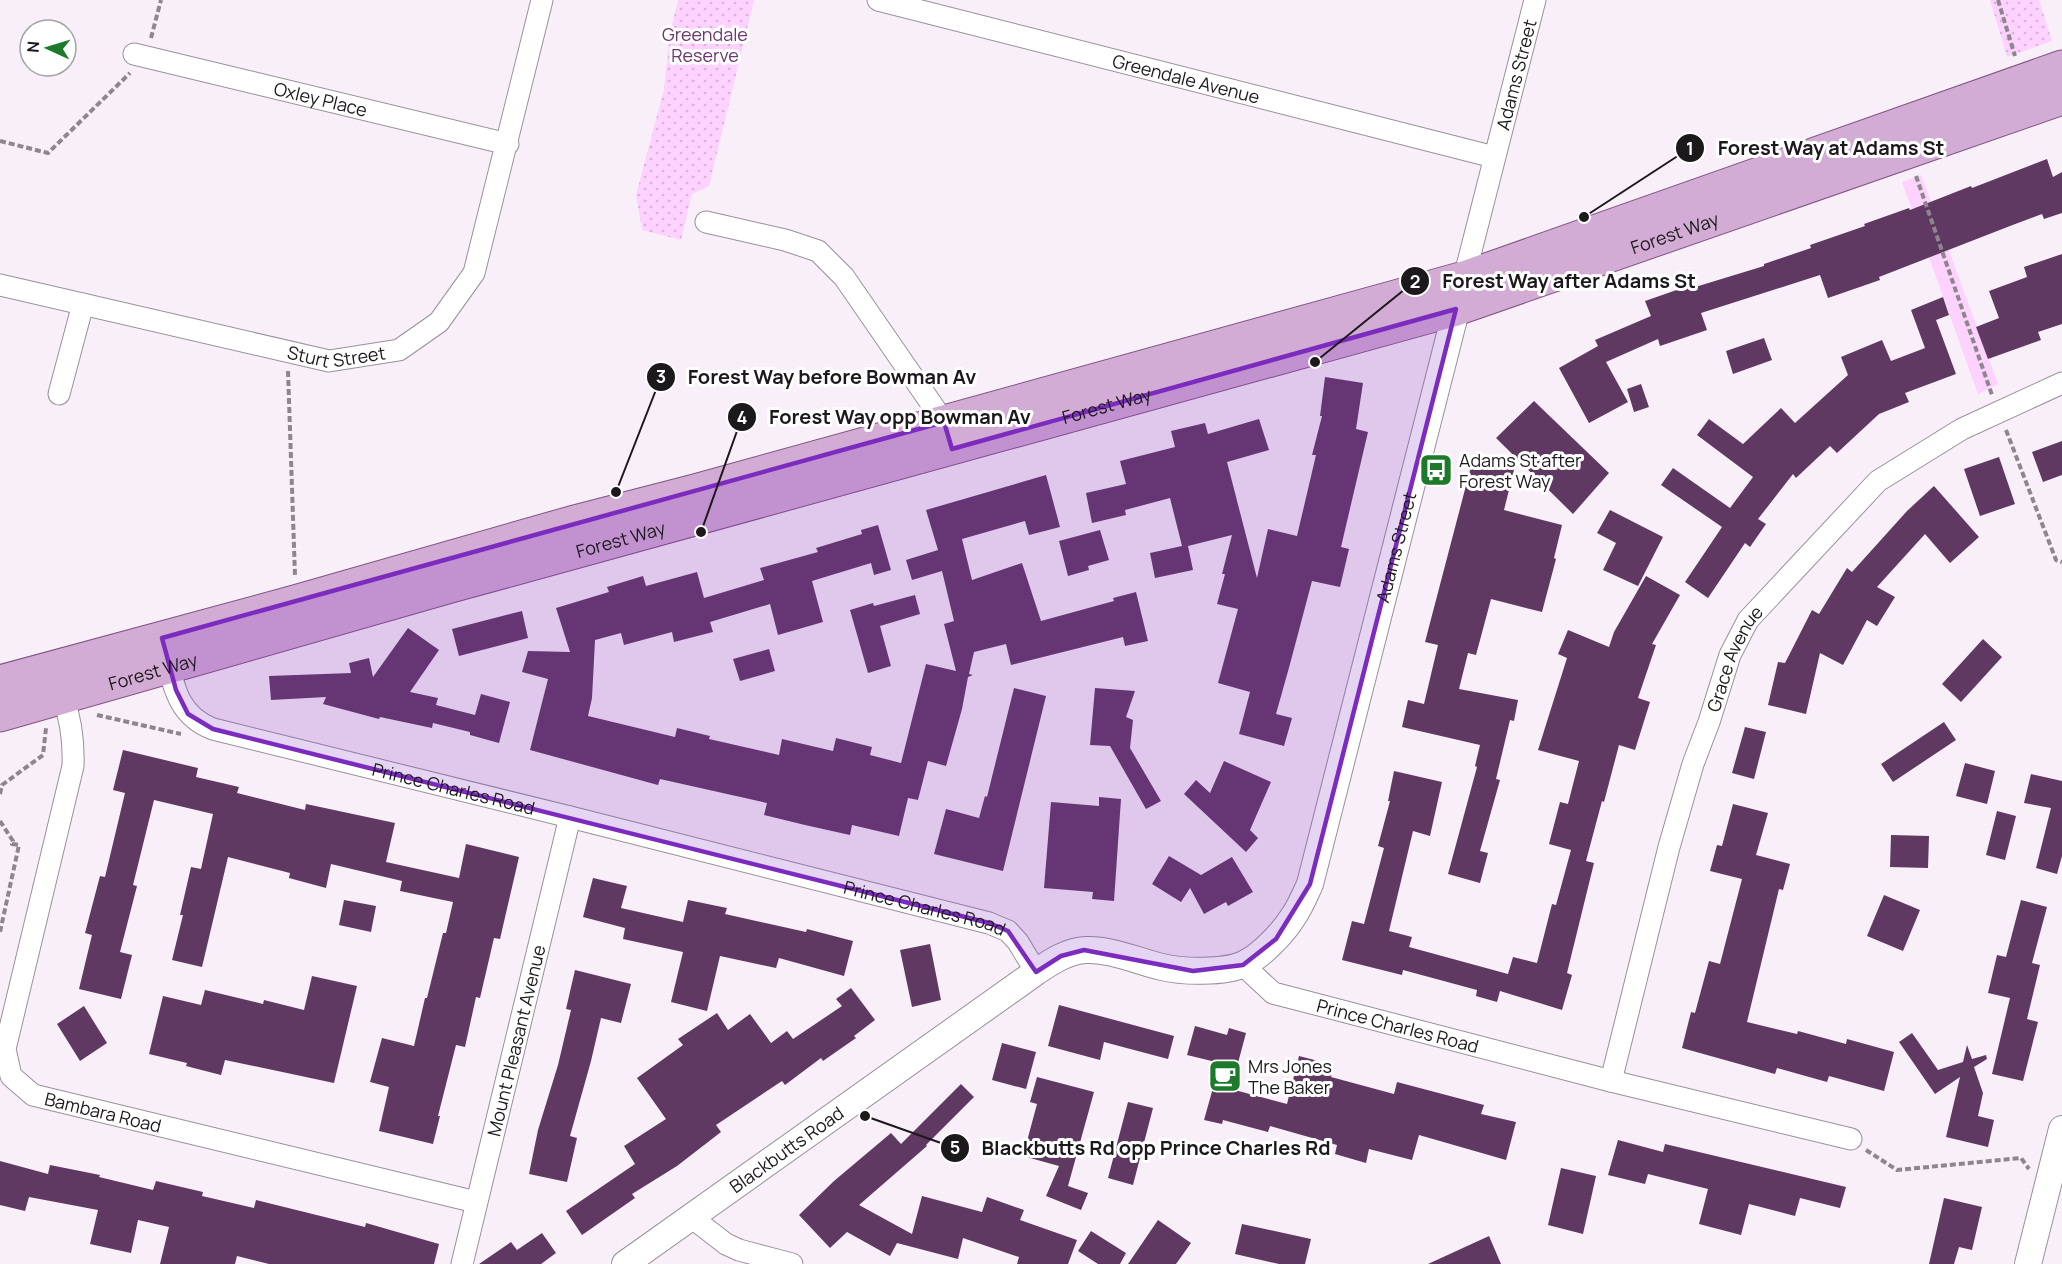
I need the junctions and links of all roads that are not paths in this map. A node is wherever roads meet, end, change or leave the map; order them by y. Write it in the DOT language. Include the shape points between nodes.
graph roads {
  1 [pos="542,0"];
  2 [pos="878,0"];
  3 [pos="1535,0"];
  4 [pos="134,54"];
  5 [pos="2062,67"];
  6 [pos="2062,98"];
  7 [pos="508,144"];
  8 [pos="1494,157"];
  9 [pos="706,222"];
  10 [pos="1464,278"];
  11 [pos="0,285"];
  12 [pos="83,304"];
  13 [pos="1456,309"];
  14 [pos="2062,383"];
  15 [pos="59,394"];
  16 [pos="948,435"];
  17 [pos="165,653"];
  18 [pos="0,682"];
  19 [pos="65,710"];
  20 [pos="0,715"];
  21 [pos="570,817"];
  22 [pos="1243,965"];
  23 [pos="1036,972"];
  24 [pos="1611,1081"];
  25 [pos="2062,1129"];
  26 [pos="1851,1139"];
  27 [pos="476,1202"];
  28 [pos="692,1216"];
  29 [pos="462,1264"];
  30 [pos="626,1264"];
  31 [pos="792,1264"];
  32 [pos="2028,1264"];
  1 -- 7 [label="street, Sturt Street"];
  2 -- 8 [label="street, Greendale Avenue"];
  3 -- 8 [label="street, Adams Street"];
  4 -- 7 [label="street, Oxley Place"];
  5 -- 10 [label="main road, Forest Way"];
  6 -- 13 [label="main road, Forest Way"];
  7 -- 12 [label="street, Sturt Street" via="474,273 439,322 399,350 329,361"];
  8 -- 10 [label="street, Adams Street"];
  9 -- 16 [label="street" via="818,251 844,276"];
  10 -- 13 [label="street, Adams Street"];
  10 -- 16 [label="main road, Forest Way"];
  11 -- 12 [label="street, Sturt Street"];
  12 -- 15 [label="street"];
  13 -- 16 [label="main road, Forest Way"];
  13 -- 22 [label="street, Adams Street" via="1310,884 1294,916 1276,939"];
  14 -- 24 [label="street, Grace Avenue" via="1962,429 1878,481 1748,620 1730,655 1690,774"];
  16 -- 17 [label="main road, Forest Way"];
  17 -- 18 [label="main road, Forest Way"];
  17 -- 19 [label="main road, Forest Way"];
  17 -- 21 [label="street, Prince Charles Road" via="181,701 199,724"];
  19 -- 20 [label="main road, Forest Way"];
  19 -- 27 [label="street, Bambara Road" via="74,746 73,766 5,1049 11,1076 33,1095"];
  21 -- 23 [label="street, Prince Charles Road" via="989,923 1008,931"];
  21 -- 27 [label="street, Mount Pleasant Avenue"];
  22 -- 23 [label="street" via="1193,971 1084,950 1061,956"];
  22 -- 24 [label="street, Prince Charles Road" via="1273,993"];
  23 -- 28 [label="street, Blackbutts Road"];
  24 -- 26 [label="street, Prince Charles Road"];
  25 -- 32 [label="street"];
  27 -- 29 [label="street, Mount Pleasant Avenue"];
  28 -- 30 [label="street, Blackbutts Road"];
  28 -- 31 [label="street" via="726,1244"];
}
